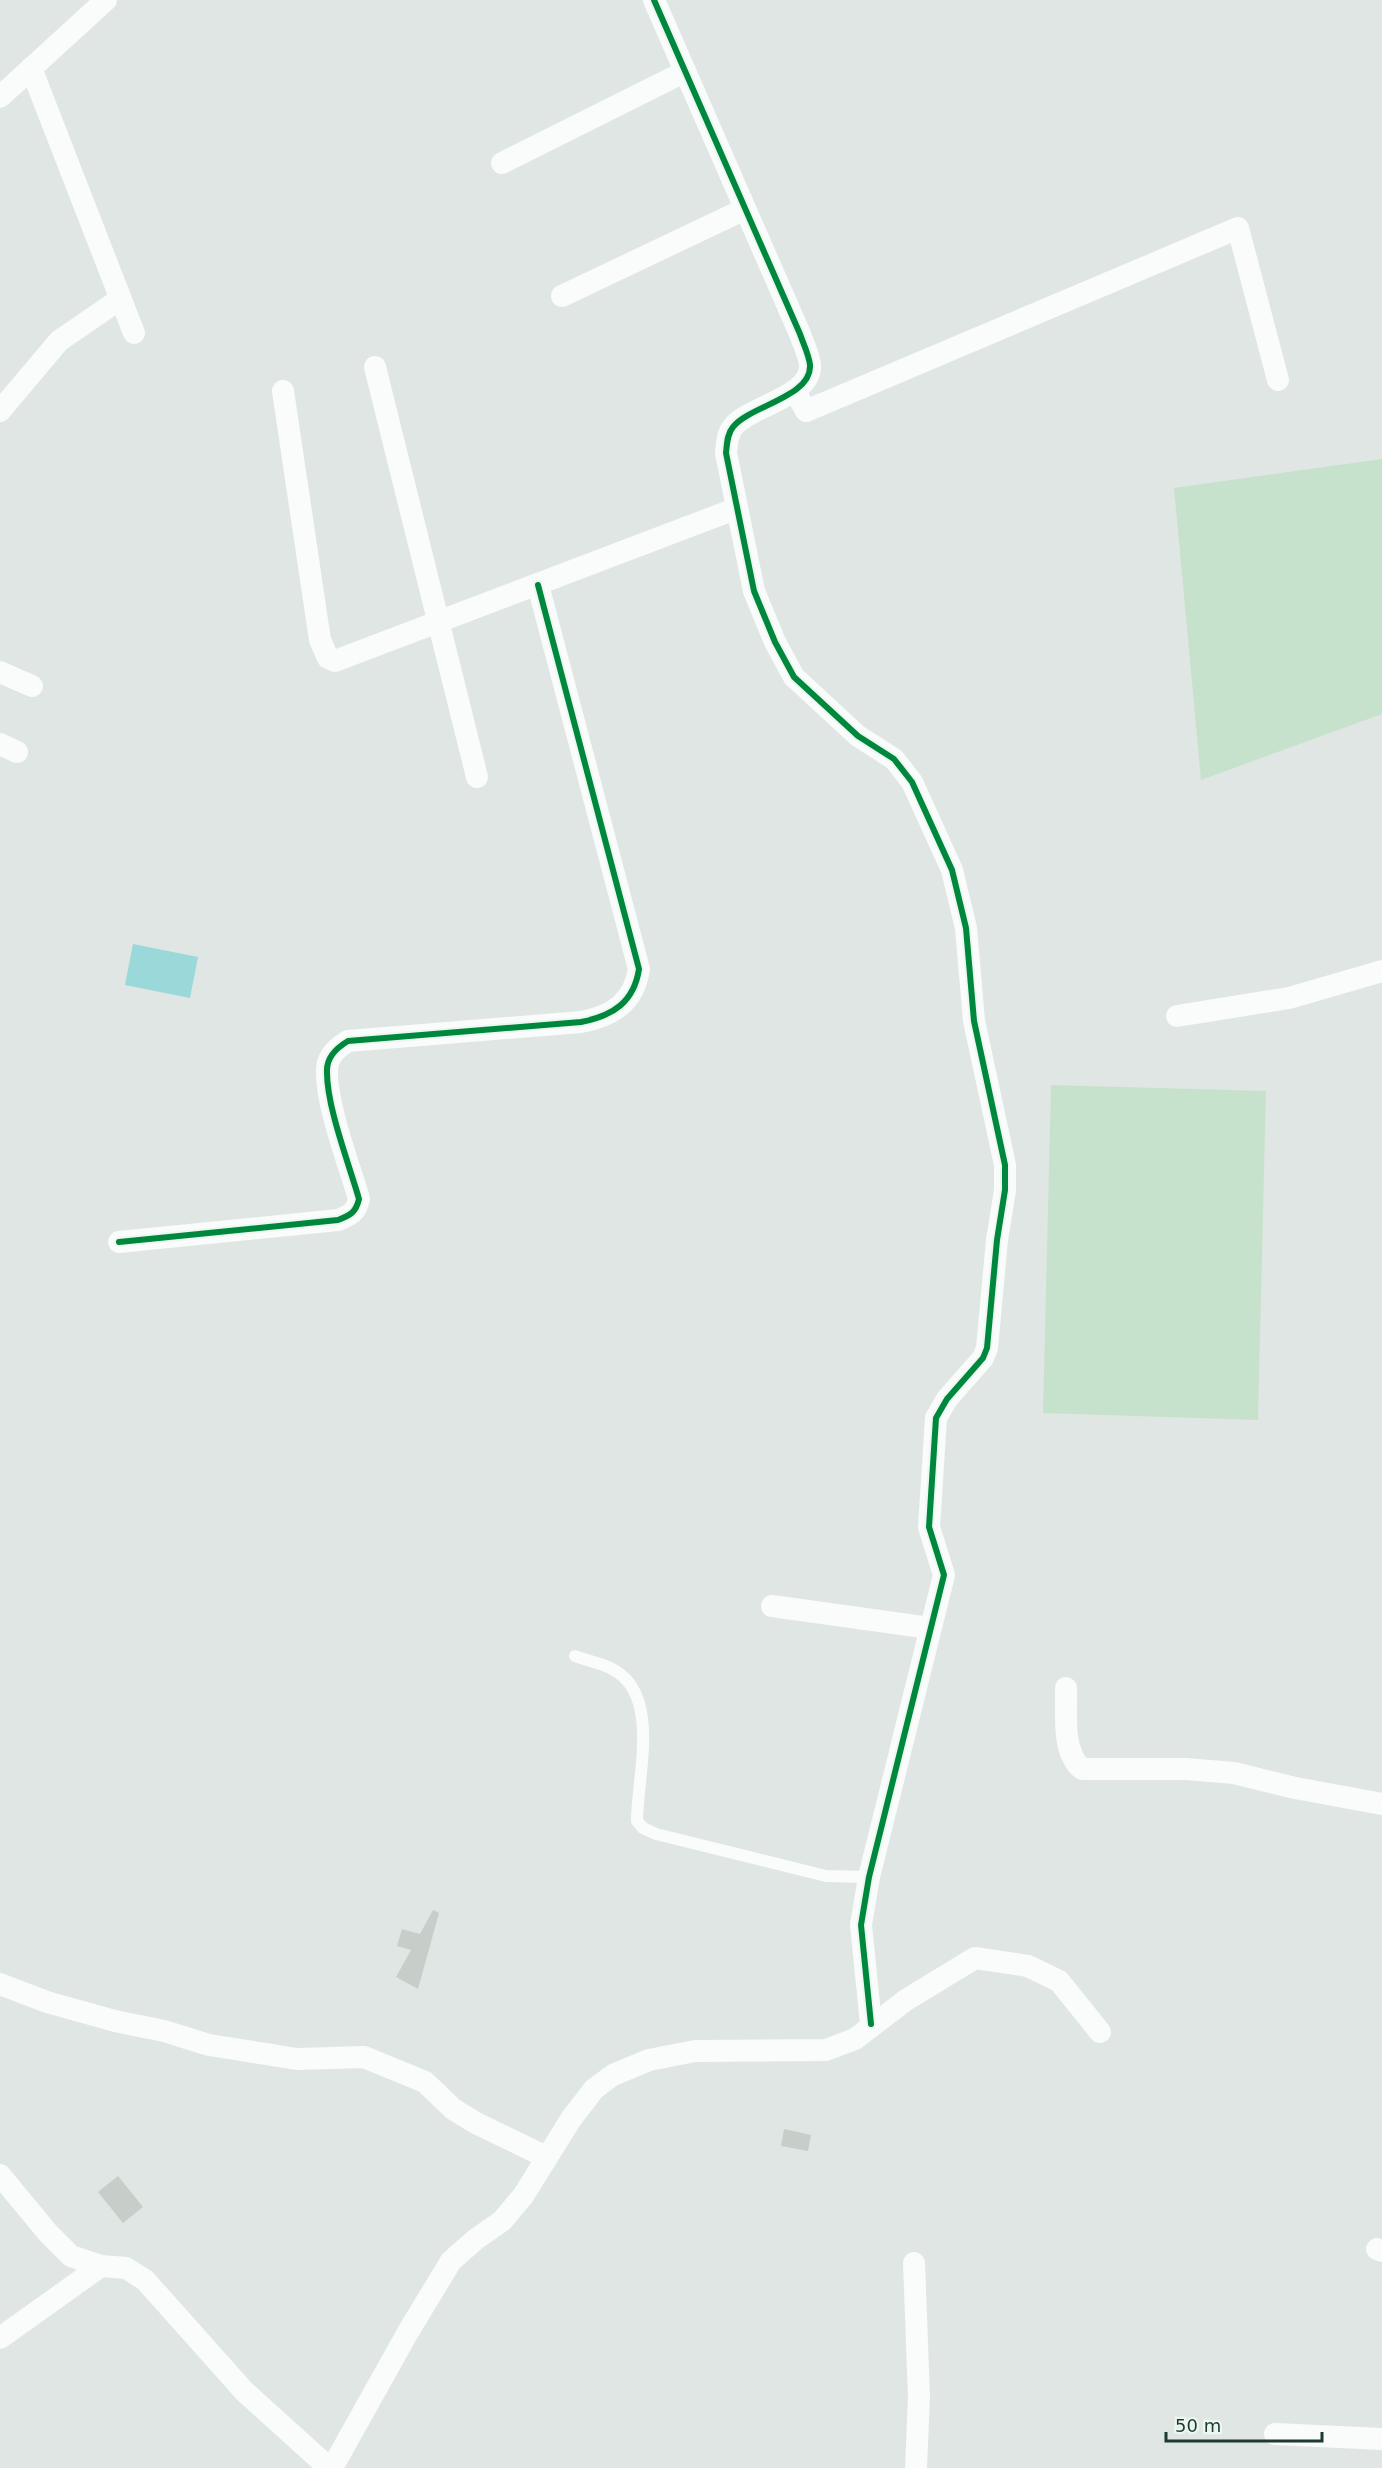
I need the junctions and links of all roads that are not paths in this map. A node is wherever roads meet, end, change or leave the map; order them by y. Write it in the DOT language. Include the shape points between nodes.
graph roads {
  1 [pos="106,0"];
  2 [pos="654,0"];
  3 [pos="31,69"];
  4 [pos="684,72"];
  5 [pos="0,97"];
  6 [pos="502,163"];
  7 [pos="745,209"];
  8 [pos="562,296"];
  9 [pos="120,299"];
  10 [pos="134,333"];
  11 [pos="375,367"];
  12 [pos="1278,380"];
  13 [pos="284,391"];
  14 [pos="795,391"];
  15 [pos="0,411"];
  16 [pos="735,509"];
  17 [pos="538,585"];
  18 [pos="437,624"];
  19 [pos="0,672"];
  20 [pos="32,686"];
  21 [pos="477,777"];
  22 [pos="1382,971"];
  23 [pos="1177,1016"];
  24 [pos="119,1242"];
  25 [pos="772,1606"];
  26 [pos="930,1628"];
  27 [pos="575,1656"];
  28 [pos="1066,1688"];
  29 [pos="1382,1804"];
  30 [pos="869,1877"];
  31 [pos="0,1984"];
  32 [pos="871,2024"];
  33 [pos="1100,2032"];
  34 [pos="546,2157"];
  35 [pos="0,2175"];
  36 [pos="914,2263"];
  37 [pos="101,2266"];
  38 [pos="0,2338"];
  39 [pos="1275,2434"];
  40 [pos="1382,2439"];
  41 [pos="331,2468"];
  42 [pos="916,2468"];
  1 -- 3 [label="street"];
  2 -- 4 [label="street"];
  3 -- 5 [label="street"];
  3 -- 9 [label="street"];
  4 -- 6 [label="street"];
  4 -- 7 [label="street"];
  7 -- 8 [label="street"];
  7 -- 14 [label="street" via="800,334 810,366"];
  9 -- 10 [label="street"];
  9 -- 15 [label="street" via="59,340"];
  11 -- 18 [label="street"];
  12 -- 14 [label="street" via="1238,228 806,411"];
  13 -- 18 [label="street" via="320,640 328,658 341,660"];
  14 -- 16 [label="street" via="742,419 729,434 726,453"];
  16 -- 17 [label="street"];
  16 -- 26 [label="street" via="754,591 794,677 858,736 894,759 912,782 952,870 966,928 974,1021 1005,1165 1005,1190 987,1348 936,1418 929,1527 944,1575"];
  17 -- 18 [label="street"];
  17 -- 24 [label="street" via="639,969 630,998 601,1018 581,1022 348,1041 337,1048 327,1069 333,1108 359,1199 357,1210 338,1220"];
  18 -- 21 [label="street"];
  19 -- 20 [label="street"];
  22 -- 23 [label="street" via="1289,998"];
  25 -- 26 [label="street"];
  26 -- 30 [label="street"];
  27 -- 30 [label="lane" via="614,1670 631,1683 641,1702 636,1821 643,1828 826,1876"];
  28 -- 29 [label="street" via="1067,1732 1073,1756 1082,1769 1234,1773"];
  30 -- 32 [label="street" via="861,1925"];
  31 -- 34 [label="street" via="93,2015 209,2045 297,2059 364,2057 425,2082 453,2109"];
  32 -- 33 [label="street" via="975,1958 1028,1966 1059,1981"];
  32 -- 34 [label="street" via="855,2039 826,2050 695,2051 649,2060 594,2089"];
  34 -- 41 [label="street" via="523,2196 502,2221 452,2261"];
  35 -- 37 [label="street" via="71,2256"];
  36 -- 42 [label="street" via="919,2397"];
  37 -- 38 [label="street"];
  37 -- 41 [label="street" via="126,2268 145,2280 244,2391"];
  39 -- 40 [label="street"];
}
